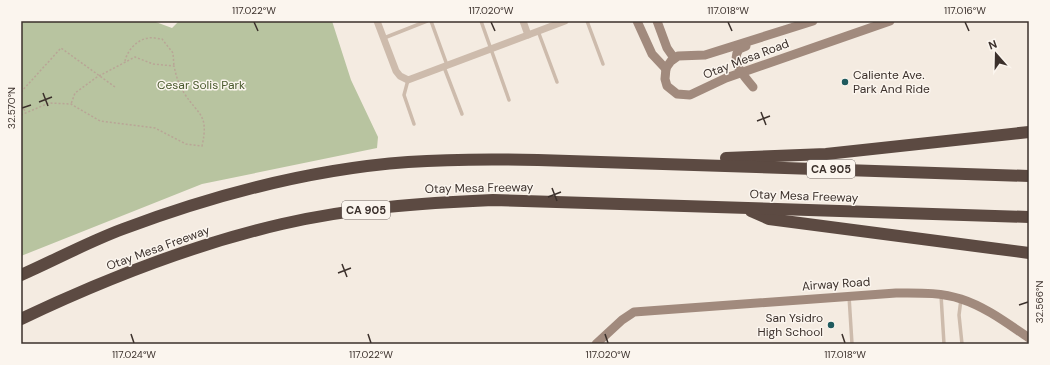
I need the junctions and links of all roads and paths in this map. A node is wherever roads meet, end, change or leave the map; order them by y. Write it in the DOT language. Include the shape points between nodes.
graph roads {
  1 [pos="377,21"];
  2 [pos="427,21"];
  3 [pos="430,21"];
  4 [pos="481,21"];
  5 [pos="523,21"];
  6 [pos="565,21"];
  7 [pos="587,21"];
  8 [pos="637,21"];
  9 [pos="657,21"];
  10 [pos="813,21"];
  11 [pos="890,21"];
  12 [pos="538,31"];
  13 [pos="528,35"];
  14 [pos="384,38"];
  15 [pos="762,39"];
  16 [pos="491,50"];
  17 [pos="674,58"];
  18 [pos="125,62"];
  19 [pos="603,64"];
  20 [pos="174,66"];
  21 [pos="757,66"];
  22 [pos="446,67"];
  23 [pos="666,69"];
  24 [pos="741,72"];
  25 [pos="99,76"];
  26 [pos="408,80"];
  27 [pos="557,82"];
  28 [pos="115,87"];
  29 [pos="21,92"];
  30 [pos="509,100"];
  31 [pos="71,104"];
  32 [pos="21,106"];
  33 [pos="26,113"];
  34 [pos="462,114"];
  35 [pos="21,115"];
  36 [pos="414,124"];
  37 [pos="1029,132"];
  38 [pos="632,162"];
  39 [pos="1029,176"];
  40 [pos="742,208"];
  41 [pos="1029,217"];
  42 [pos="1029,253"];
  43 [pos="21,275"];
  44 [pos="941,294"];
  45 [pos="849,295"];
  46 [pos="961,299"];
  47 [pos="21,319"];
  48 [pos="1029,338"];
  49 [pos="596,344"];
  50 [pos="852,344"];
  51 [pos="944,344"];
  52 [pos="962,344"];
  1 -- 14 [label="street"];
  2 -- 14 [label="lane"];
  3 -- 22 [label="lane"];
  4 -- 16 [label="lane"];
  5 -- 13 [label="street"];
  6 -- 12 [label="street"];
  7 -- 19 [label="lane"];
  8 -- 23 [label="street" via="652,54"];
  9 -- 17 [label="street" via="667,48"];
  10 -- 15 [label="street, Otay Mesa Road"];
  11 -- 21 [label="street, Otay Mesa Road"];
  12 -- 13 [label="street"];
  12 -- 27 [label="lane"];
  13 -- 16 [label="street"];
  14 -- 26 [label="street" via="396,70 400,76"];
  15 -- 17 [label="street, Otay Mesa Road" via="705,55"];
  15 -- 24 [label="street" via="737,53"];
  16 -- 22 [label="street"];
  16 -- 30 [label="lane"];
  17 -- 23 [label="street"];
  18 -- 20 [label="path" via="135,57 153,64"];
  18 -- 20 [label="path" via="134,44 148,38 162,39 173,53"];
  18 -- 25 [label="path"];
  20 -- 31 [label="path" via="184,94 202,114 205,131 202,146 186,144 155,128 100,121"];
  21 -- 24 [label="street, Otay Mesa Road"];
  21 -- 24 [label="street" via="753,87"];
  22 -- 26 [label="street"];
  22 -- 34 [label="lane"];
  23 -- 24 [label="street, Otay Mesa Road" via="667,86 677,94 685,96"];
  25 -- 28 [label="path"];
  25 -- 29 [label="path" via="61,48"];
  25 -- 31 [label="path" via="75,93"];
  26 -- 36 [label="lane" via="404,95"];
  31 -- 33 [label="path" via="48,103"];
  32 -- 33 [label="path"];
  33 -- 35 [label="path"];
  37 -- 38 [label="highway" via="826,154"];
  38 -- 39 [label="highway, CA 905"];
  38 -- 43 [label="highway, CA 905" via="472,159 408,162 306,176 246,190 165,214 121,230"];
  40 -- 41 [label="highway, Otay Mesa Freeway / CA 905"];
  40 -- 42 [label="highway" via="769,219"];
  40 -- 47 [label="highway, Otay Mesa Freeway / CA 905" via="493,200 409,204 342,213 283,224 167,257"];
  44 -- 45 [label="street, Airway Road" via="896,292"];
  44 -- 46 [label="street, Airway Road"];
  44 -- 51 [label="lane"];
  45 -- 49 [label="street, Airway Road" via="634,312"];
  45 -- 50 [label="lane"];
  46 -- 48 [label="street, Airway Road" via="976,305"];
  46 -- 52 [label="lane"];
}
